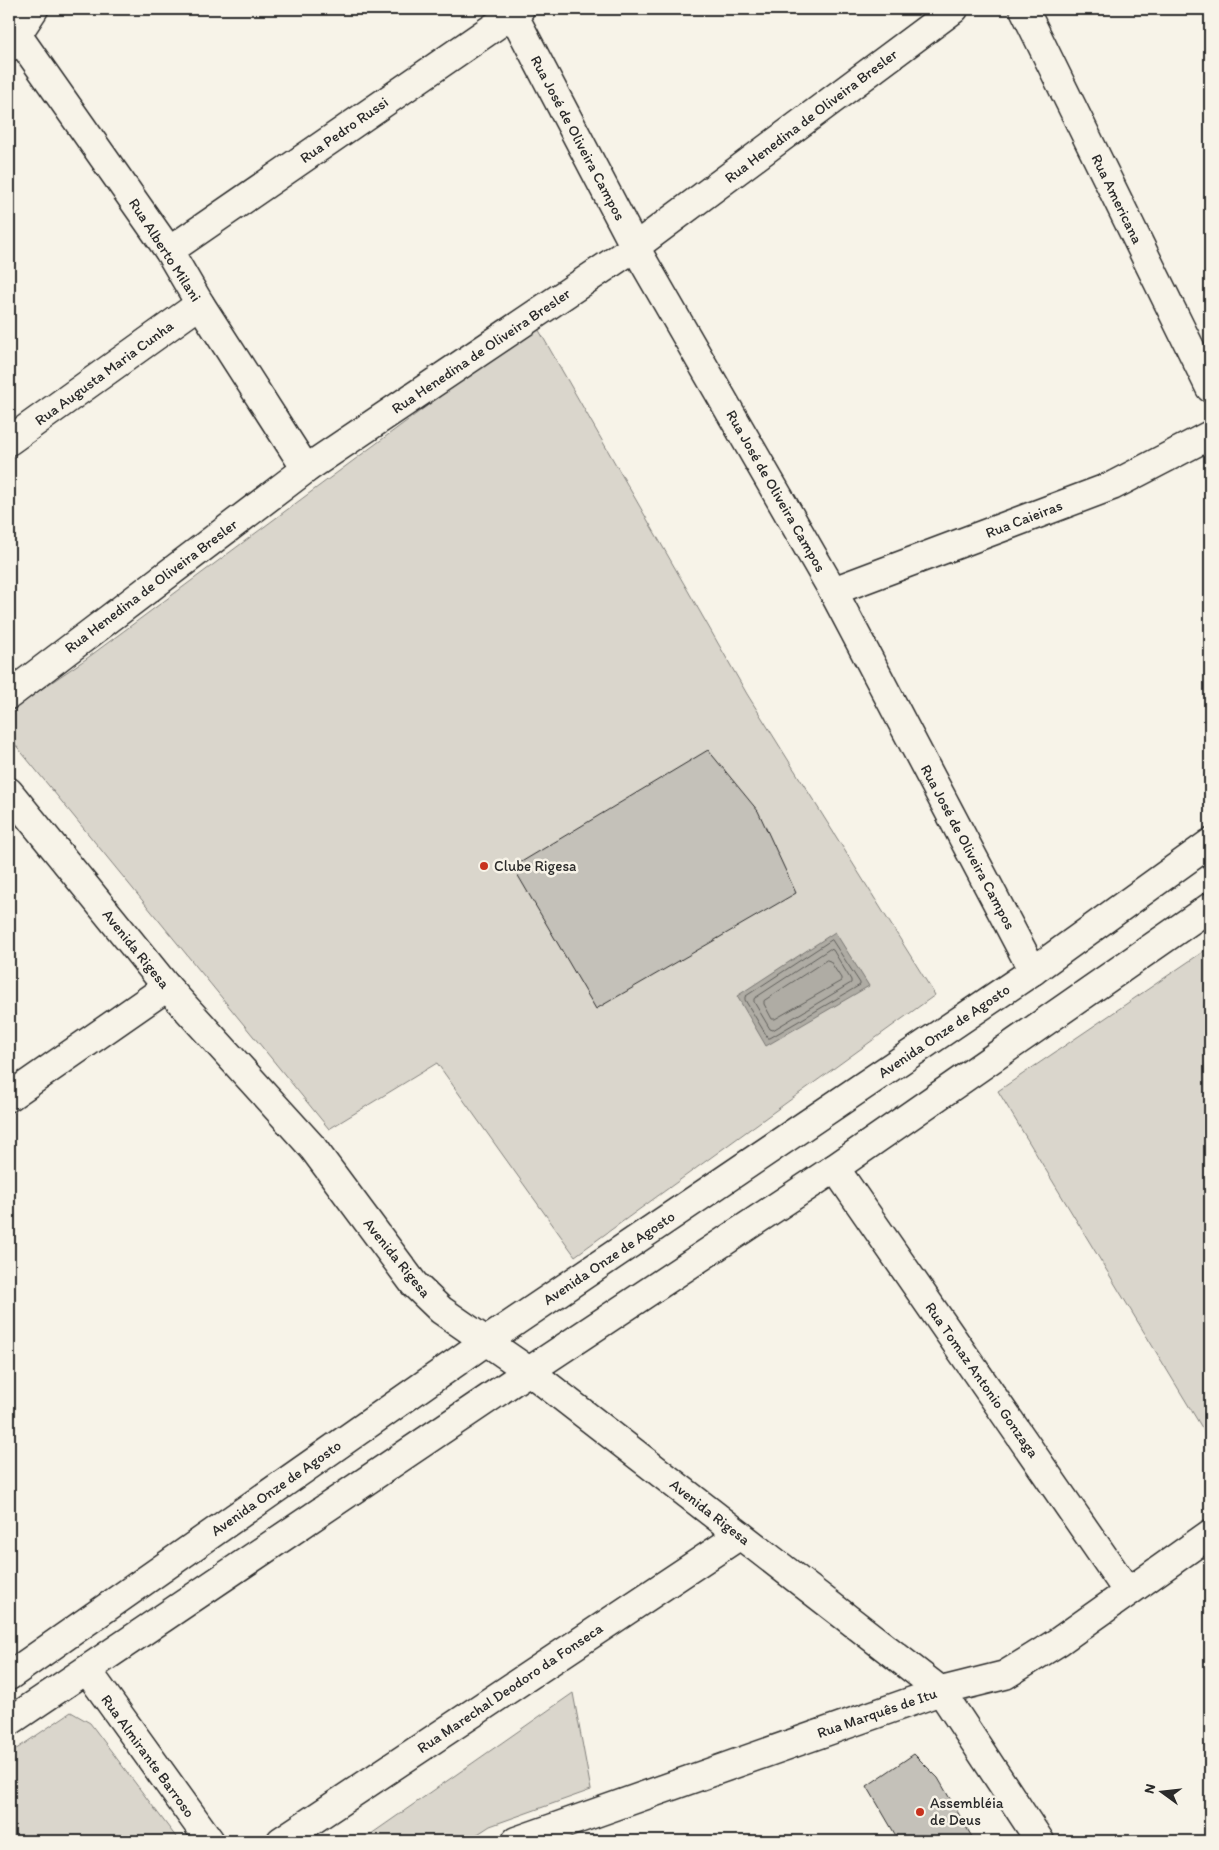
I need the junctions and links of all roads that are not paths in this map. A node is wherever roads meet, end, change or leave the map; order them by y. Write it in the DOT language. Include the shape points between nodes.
graph roads {
  1 [pos="34,9"];
  2 [pos="954,9"];
  3 [pos="1024,9"];
  4 [pos="516,11"];
  5 [pos="13,41"];
  6 [pos="635,248"];
  7 [pos="168,252"];
  8 [pos="200,304"];
  9 [pos="1210,388"];
  10 [pos="1210,435"];
  11 [pos="9,441"];
  12 [pos="306,469"];
  13 [pos="833,591"];
  14 [pos="9,695"];
  15 [pos="9,792"];
  16 [pos="1210,843"];
  17 [pos="1210,907"];
  18 [pos="1034,971"];
  19 [pos="166,988"];
  20 [pos="9,1097"];
  21 [pos="835,1168"];
  22 [pos="485,1342"];
  23 [pos="529,1371"];
  24 [pos="1210,1534"];
  25 [pos="740,1535"];
  26 [pos="1128,1592"];
  27 [pos="87,1670"];
  28 [pos="9,1676"];
  29 [pos="941,1691"];
  30 [pos="9,1722"];
  31 [pos="210,1841"];
  32 [pos="281,1841"];
  33 [pos="516,1841"];
  34 [pos="1040,1841"];
  1 -- 5 [label="street"];
  2 -- 6 [label="street, Rua Henedina de Oliveira Bresler"];
  3 -- 9 [label="street, Rua Americana"];
  4 -- 6 [label="street, Rua José de Oliveira Campos"];
  4 -- 7 [label="street, Rua Pedro Russi"];
  5 -- 7 [label="street, Rua Alberto Milani"];
  6 -- 12 [label="street, Rua Henedina de Oliveira Bresler"];
  6 -- 13 [label="street, Rua José de Oliveira Campos"];
  7 -- 8 [label="street, Rua Alberto Milani"];
  8 -- 11 [label="street, Rua Augusta Maria Cunha"];
  8 -- 12 [label="street, Rua Alberto Milani"];
  10 -- 13 [label="street, Rua Caieiras" via="1112,486"];
  12 -- 14 [label="street, Rua Henedina de Oliveira Bresler"];
  13 -- 18 [label="street, Rua José de Oliveira Campos"];
  15 -- 19 [label="street, Avenida Rigesa"];
  16 -- 18 [label="street, Avenida Onze de Agosto"];
  17 -- 21 [label="street"];
  18 -- 22 [label="street, Avenida Onze de Agosto"];
  19 -- 20 [label="street"];
  19 -- 22 [label="street, Avenida Rigesa" via="313,1148 414,1284 441,1310"];
  21 -- 23 [label="street"];
  21 -- 26 [label="street, Rua Tomaz Antonio Gonzaga"];
  22 -- 23 [label="street, Avenida Rigesa"];
  22 -- 28 [label="street, Avenida Onze de Agosto"];
  23 -- 25 [label="street, Avenida Rigesa"];
  23 -- 27 [label="street"];
  24 -- 26 [label="street, Rua Marquês de Itu"];
  25 -- 29 [label="street, Avenida Rigesa"];
  25 -- 32 [label="street, Rua Marechal Deodoro da Fonseca"];
  26 -- 29 [label="street, Rua Marquês de Itu" via="1005,1675"];
  27 -- 30 [label="street"];
  27 -- 31 [label="street, Rua Almirante Barroso"];
  29 -- 33 [label="street, Rua Marquês de Itu"];
  29 -- 34 [label="street, Avenida Rigesa"];
}
